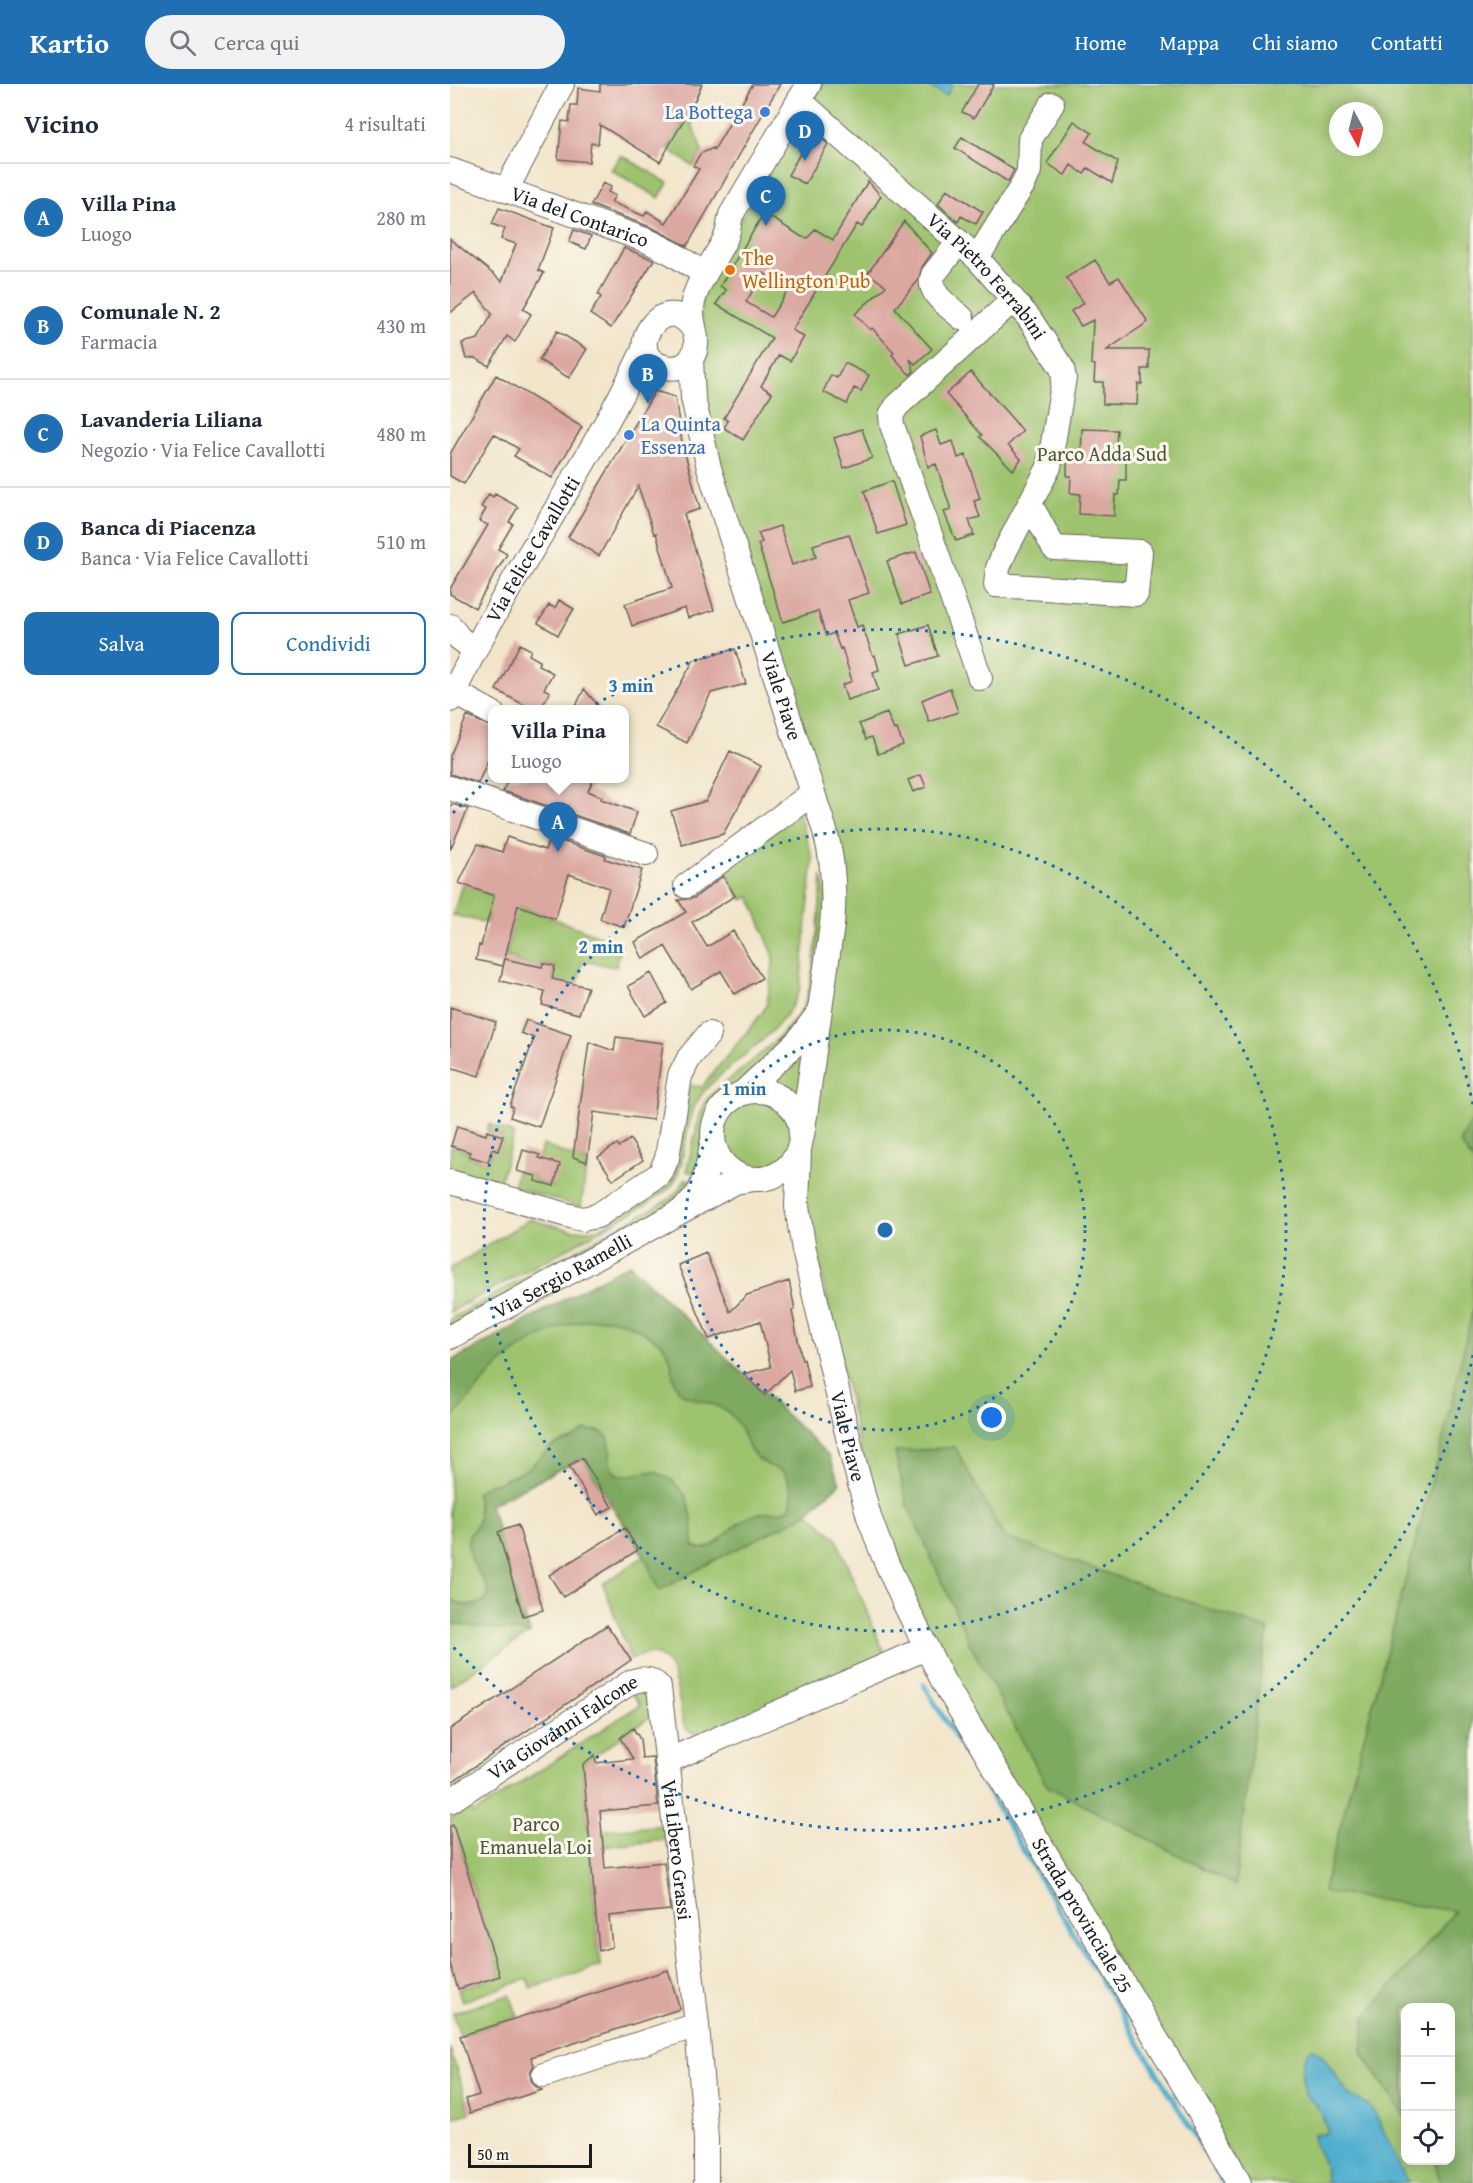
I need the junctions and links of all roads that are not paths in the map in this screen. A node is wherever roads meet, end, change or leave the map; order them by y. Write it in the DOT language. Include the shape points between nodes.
graph roads {
  1 [pos="562,84"];
  2 [pos="804,92"];
  3 [pos="1052,104"];
  4 [pos="450,170"];
  5 [pos="506,190"];
  6 [pos="959,242"];
  7 [pos="977,258"];
  8 [pos="700,271"];
  9 [pos="1013,300"];
  10 [pos="663,316"];
  11 [pos="962,318"];
  12 [pos="694,330"];
  13 [pos="645,347"];
  14 [pos="676,364"];
  15 [pos="620,400"];
  16 [pos="1029,507"];
  17 [pos="450,626"];
  18 [pos="475,650"];
  19 [pos="980,678"];
  20 [pos="452,696"];
  21 [pos="488,711"];
  22 [pos="450,788"];
  23 [pos="813,793"];
  24 [pos="646,854"];
  25 [pos="686,886"];
  26 [pos="822,998"];
  27 [pos="709,1034"];
  28 [pos="744,1092"];
  29 [pos="713,1140"];
  30 [pos="800,1143"];
  31 [pos="758,1179"];
  32 [pos="450,1182"];
  33 [pos="675,1214"];
  34 [pos="798,1217"];
  35 [pos="450,1337"];
  36 [pos="926,1648"];
  37 [pos="648,1680"];
  38 [pos="667,1761"];
  39 [pos="450,1801"];
  40 [pos="697,2025"];
  41 [pos="544,2075"];
  42 [pos="706,2183"];
  43 [pos="1239,2183"];
  1 -- 5 [label="street"];
  2 -- 6 [label="street, Via Pietro Ferrabini"];
  2 -- 8 [label="street" via="731,215 725,239"];
  3 -- 7 [label="street" via="1030,139 1029,171 1024,183"];
  4 -- 5 [label="street, Via del Contarico"];
  5 -- 8 [label="street, Via del Contarico" via="648,241"];
  6 -- 7 [label="street, Via Pietro Ferrabini"];
  6 -- 11 [label="street" via="931,280 935,293"];
  7 -- 9 [label="street, Via Pietro Ferrabini"];
  8 -- 10 [label="street"];
  8 -- 12 [label="street" via="692,308"];
  9 -- 16 [label="street, Via Pietro Ferrabini" via="1029,318 1064,378 1049,467"];
  9 -- 19 [label="street" via="891,415"];
  10 -- 12 [label="street" via="680,317"];
  10 -- 13 [label="street" via="649,327"];
  12 -- 14 [label="street" via="697,346"];
  13 -- 14 [label="street" via="651,359"];
  13 -- 15 [label="street, Via Felice Cavallotti"];
  14 -- 15 [label="street, Via Felice Cavallotti"];
  14 -- 23 [label="street, Viale Piave" via="693,398 718,500"];
  15 -- 18 [label="street, Via Felice Cavallotti"];
  16 -- 16 [label="street, Via Pietro Ferrabini" via="998,568 996,585 1136,594 1140,552 1054,548"];
  17 -- 18 [label="street"];
  18 -- 20 [label="street, Via Felice Cavallotti"];
  20 -- 21 [label="street"];
  22 -- 24 [label="street"];
  23 -- 25 [label="street"];
  23 -- 26 [label="street, Viale Piave" via="830,847 834,881"];
  26 -- 28 [label="street, Viale Piave" via="807,1031"];
  26 -- 30 [label="street, Viale Piave"];
  27 -- 32 [label="street" via="680,1076 667,1158 660,1174 597,1216 582,1219"];
  28 -- 29 [label="street, Viale Piave" via="720,1111"];
  28 -- 30 [label="street, Viale Piave" via="758,1090 784,1100 800,1123"];
  29 -- 31 [label="street, Viale Piave" via="717,1155 727,1167"];
  29 -- 33 [label="street, Via Sergio Ramelli" via="699,1193 690,1205"];
  30 -- 31 [label="street" via="785,1170"];
  30 -- 34 [label="street, Viale Piave"];
  31 -- 33 [label="street, Via Sergio Ramelli" via="735,1182"];
  31 -- 34 [label="street, Viale Piave" via="771,1182 785,1194"];
  33 -- 35 [label="street, Via Sergio Ramelli"];
  34 -- 36 [label="street, Viale Piave" via="844,1426 869,1517"];
  36 -- 38 [label="street"];
  36 -- 43 [label="street, Strada provinciale 25"];
  37 -- 38 [label="street, Via Libero Grassi" via="659,1687 661,1694"];
  37 -- 39 [label="street, Via Giovanni Falcone" via="630,1682"];
  38 -- 40 [label="street, Via Libero Grassi"];
  40 -- 41 [label="street"];
  40 -- 42 [label="street, Via Libero Grassi"];
}
